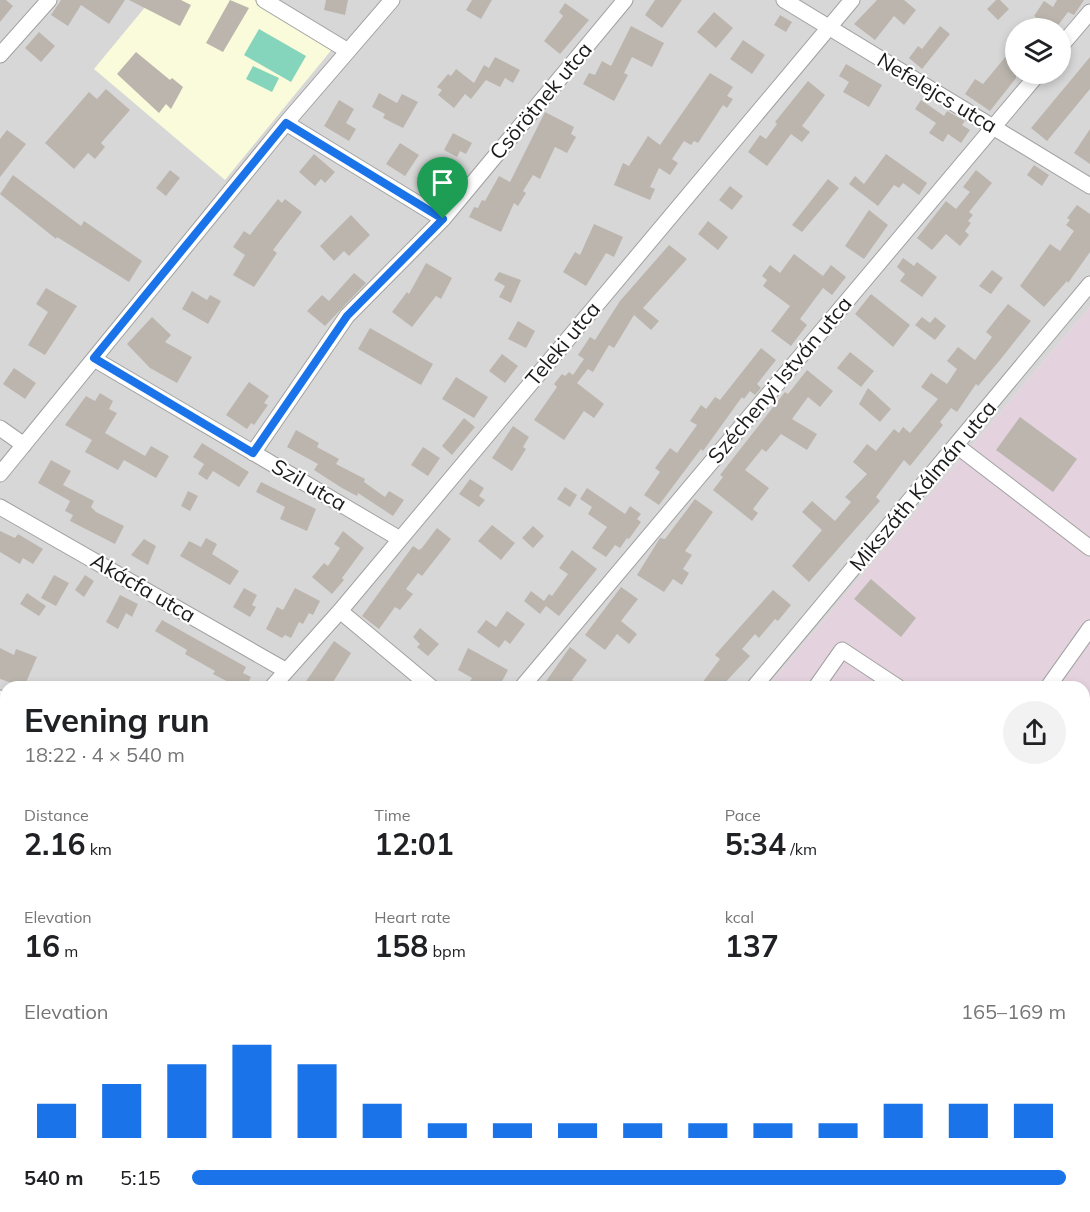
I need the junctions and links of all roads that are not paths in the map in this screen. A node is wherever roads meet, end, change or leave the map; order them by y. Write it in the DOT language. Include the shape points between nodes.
graph roads {
  1 [pos="49,0"];
  2 [pos="264,0"];
  3 [pos="392,0"];
  4 [pos="625,0"];
  5 [pos="784,0"];
  6 [pos="852,0"];
  7 [pos="1090,12"];
  8 [pos="829,28"];
  9 [pos="1071,34"];
  10 [pos="348,51"];
  11 [pos="0,55"];
  12 [pos="1030,84"];
  13 [pos="286,123"];
  14 [pos="993,127"];
  15 [pos="1090,186"];
  16 [pos="443,219"];
  17 [pos="1090,284"];
  18 [pos="94,358"];
  19 [pos="0,428"];
  20 [pos="24,445"];
  21 [pos="957,446"];
  22 [pos="253,453"];
  23 [pos="0,474"];
  24 [pos="0,507"];
  25 [pos="400,538"];
  26 [pos="1090,548"];
  27 [pos="340,611"];
  28 [pos="1090,628"];
  29 [pos="285,670"];
  30 [pos="277,681"];
  31 [pos="424,681"];
  32 [pos="527,681"];
  33 [pos="759,681"];
  34 [pos="820,681"];
  35 [pos="889,681"];
  36 [pos="1052,681"];
  1 -- 11 [label="street"];
  2 -- 10 [label="street"];
  3 -- 10 [label="street"];
  4 -- 16 [label="street, Csörötnek utca"];
  5 -- 8 [label="street, Nefelejcs utca"];
  6 -- 8 [label="street, Teleki utca"];
  7 -- 9 [label="street"];
  8 -- 14 [label="street, Nefelejcs utca"];
  8 -- 25 [label="street, Teleki utca"];
  10 -- 13 [label="street"];
  12 -- 14 [label="street, Széchenyi István utca"];
  13 -- 16 [label="street"];
  13 -- 18 [label="street"];
  14 -- 15 [label="street, Nefelejcs utca"];
  14 -- 32 [label="street, Széchenyi István utca"];
  16 -- 22 [label="street, Csörötnek utca" via="347,316"];
  17 -- 21 [label="street, Mikszáth Kálmán utca"];
  18 -- 20 [label="street"];
  18 -- 22 [label="street, Szil utca"];
  19 -- 20 [label="street"];
  20 -- 23 [label="street"];
  21 -- 26 [label="street"];
  21 -- 33 [label="street, Mikszáth Kálmán utca"];
  22 -- 25 [label="street, Szil utca"];
  24 -- 29 [label="street, Akácfa utca"];
  25 -- 27 [label="street, Teleki utca"];
  27 -- 29 [label="street, Teleki utca"];
  27 -- 31 [label="street"];
  28 -- 36 [label="street"];
  29 -- 30 [label="street, Teleki utca"];
  34 -- 35 [label="street" via="842,650"];
}
